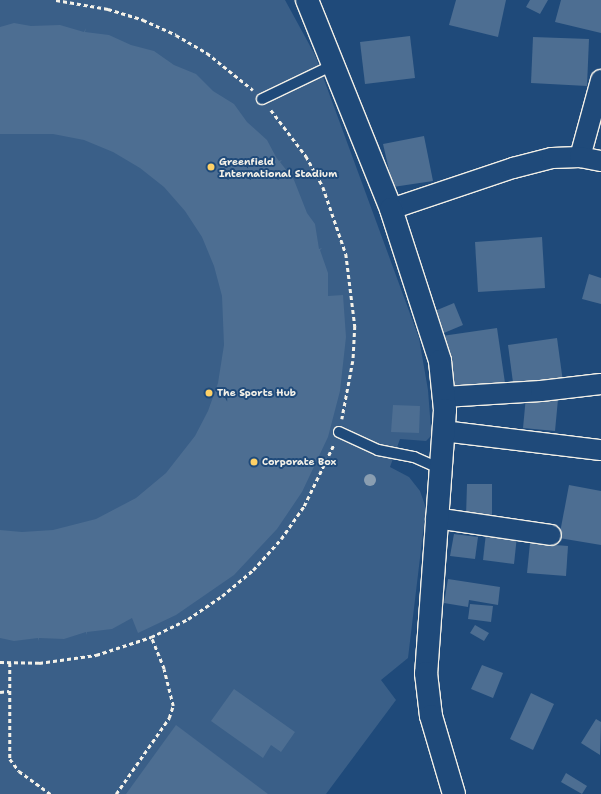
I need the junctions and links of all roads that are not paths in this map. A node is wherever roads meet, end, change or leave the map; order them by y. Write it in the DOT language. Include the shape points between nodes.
graph roads {
  1 [pos="307,0"];
  2 [pos="333,64"];
  3 [pos="601,80"];
  4 [pos="262,99"];
  5 [pos="580,157"];
  6 [pos="601,161"];
  7 [pos="391,209"];
  8 [pos="601,384"];
  9 [pos="444,397"];
  10 [pos="443,431"];
  11 [pos="339,432"];
  12 [pos="601,450"];
  13 [pos="439,468"];
  14 [pos="436,518"];
  15 [pos="551,535"];
  16 [pos="454,794"];
  1 -- 2 [label="street"];
  2 -- 4 [label="lane"];
  2 -- 7 [label="street"];
  3 -- 5 [label="street"];
  5 -- 6 [label="street"];
  5 -- 7 [label="street" via="552,158 513,168"];
  7 -- 9 [label="street" via="440,361"];
  8 -- 9 [label="street" via="541,391"];
  9 -- 10 [label="street"];
  10 -- 12 [label="street"];
  10 -- 13 [label="street"];
  11 -- 13 [label="lane" via="378,450 414,457"];
  13 -- 14 [label="street"];
  14 -- 15 [label="street"];
  14 -- 16 [label="street" via="426,673 431,716"];
}
